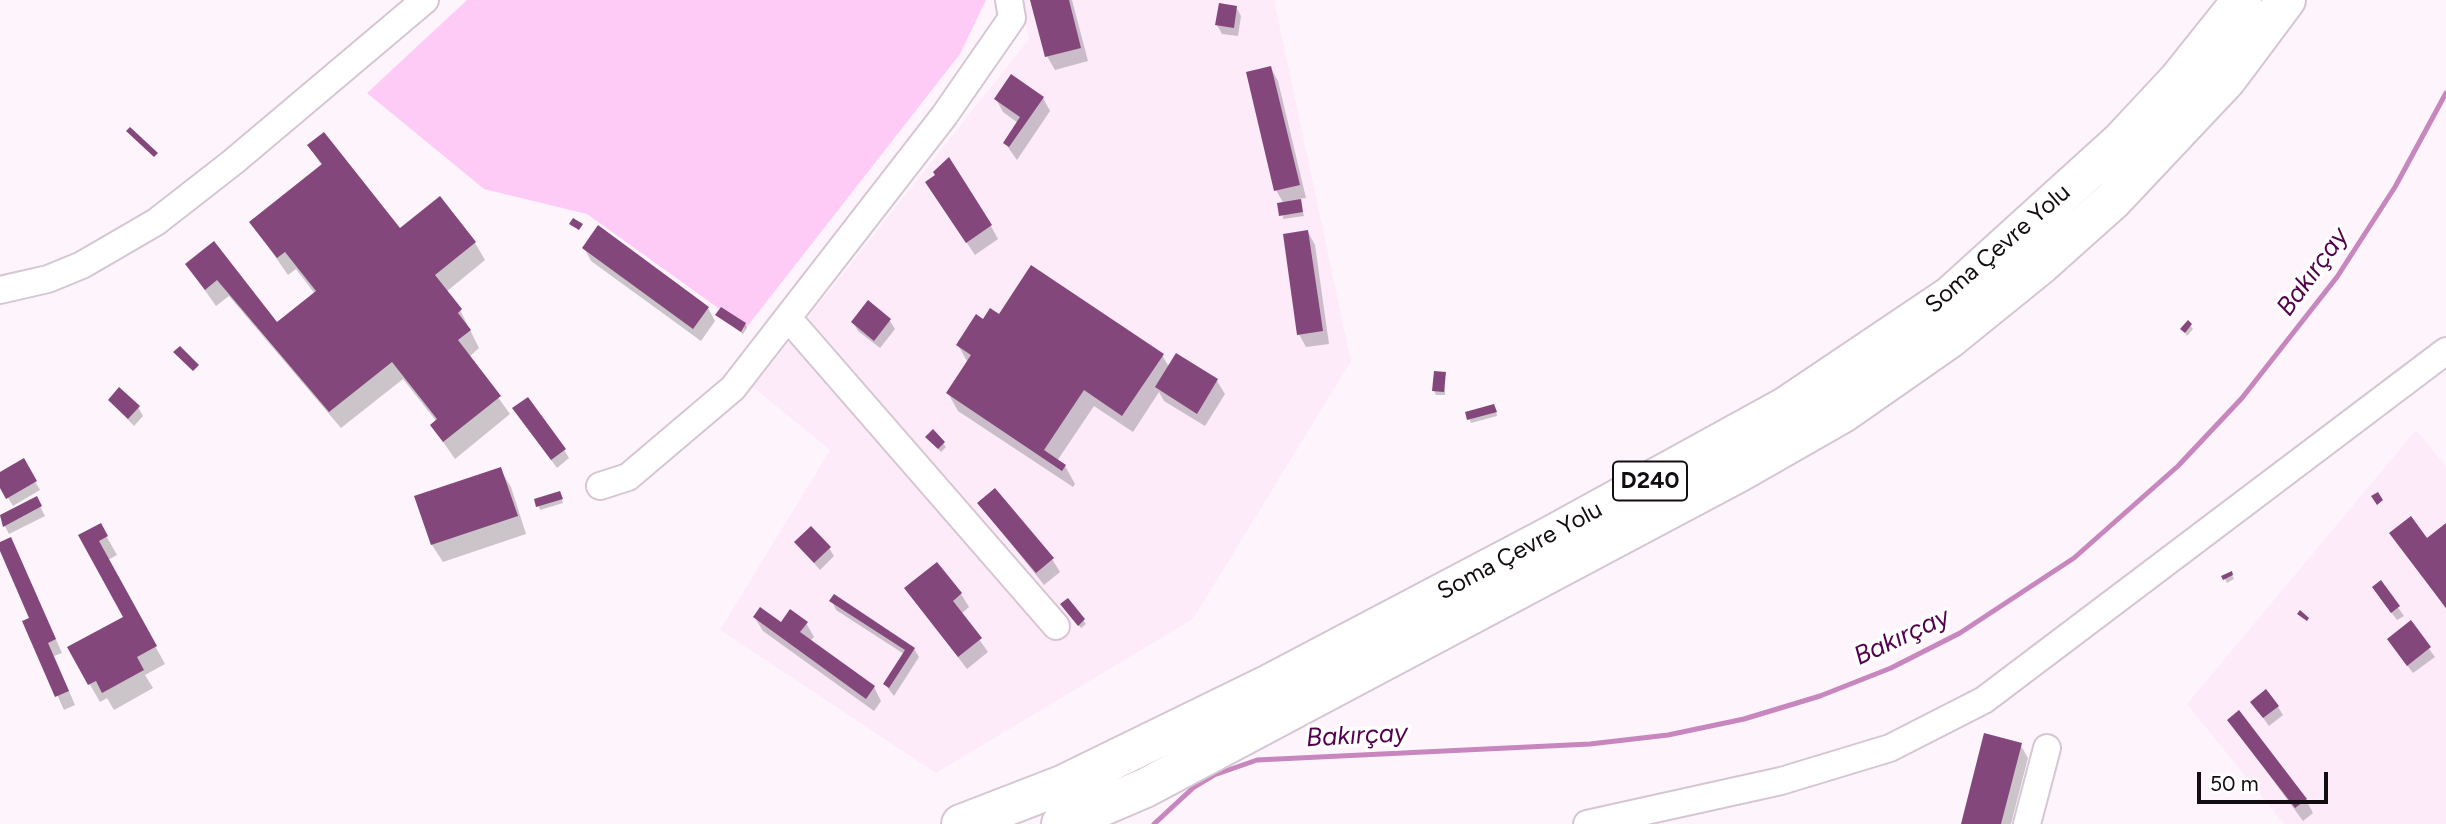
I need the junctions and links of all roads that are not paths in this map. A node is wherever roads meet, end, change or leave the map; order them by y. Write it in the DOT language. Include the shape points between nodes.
graph roads {
  1 [pos="425,0"];
  2 [pos="1009,0"];
  3 [pos="2242,0"];
  4 [pos="2286,0"];
  5 [pos="0,290"];
  6 [pos="788,318"];
  7 [pos="2446,351"];
  8 [pos="600,486"];
  9 [pos="1056,626"];
  10 [pos="2047,748"];
  11 [pos="961,824"];
  12 [pos="1061,824"];
  13 [pos="1587,824"];
  14 [pos="2027,824"];
  1 -- 5 [label="street" via="156,222 82,265"];
  2 -- 6 [label="street" via="1012,18 944,116"];
  3 -- 11 [label="highway, Soma Çevre Yolu / D240" via="2178,80 2121,141 1951,296 1785,407 1269,684 1062,785"];
  4 -- 12 [label="highway, Soma Çevre Yolu / D240" via="2227,79 2113,200 1959,331 1843,413 1145,788"];
  6 -- 8 [label="street" via="733,388 628,477"];
  6 -- 9 [label="street"];
  7 -- 13 [label="street" via="1984,700 1890,748 1781,781"];
  10 -- 14 [label="street"];
}
